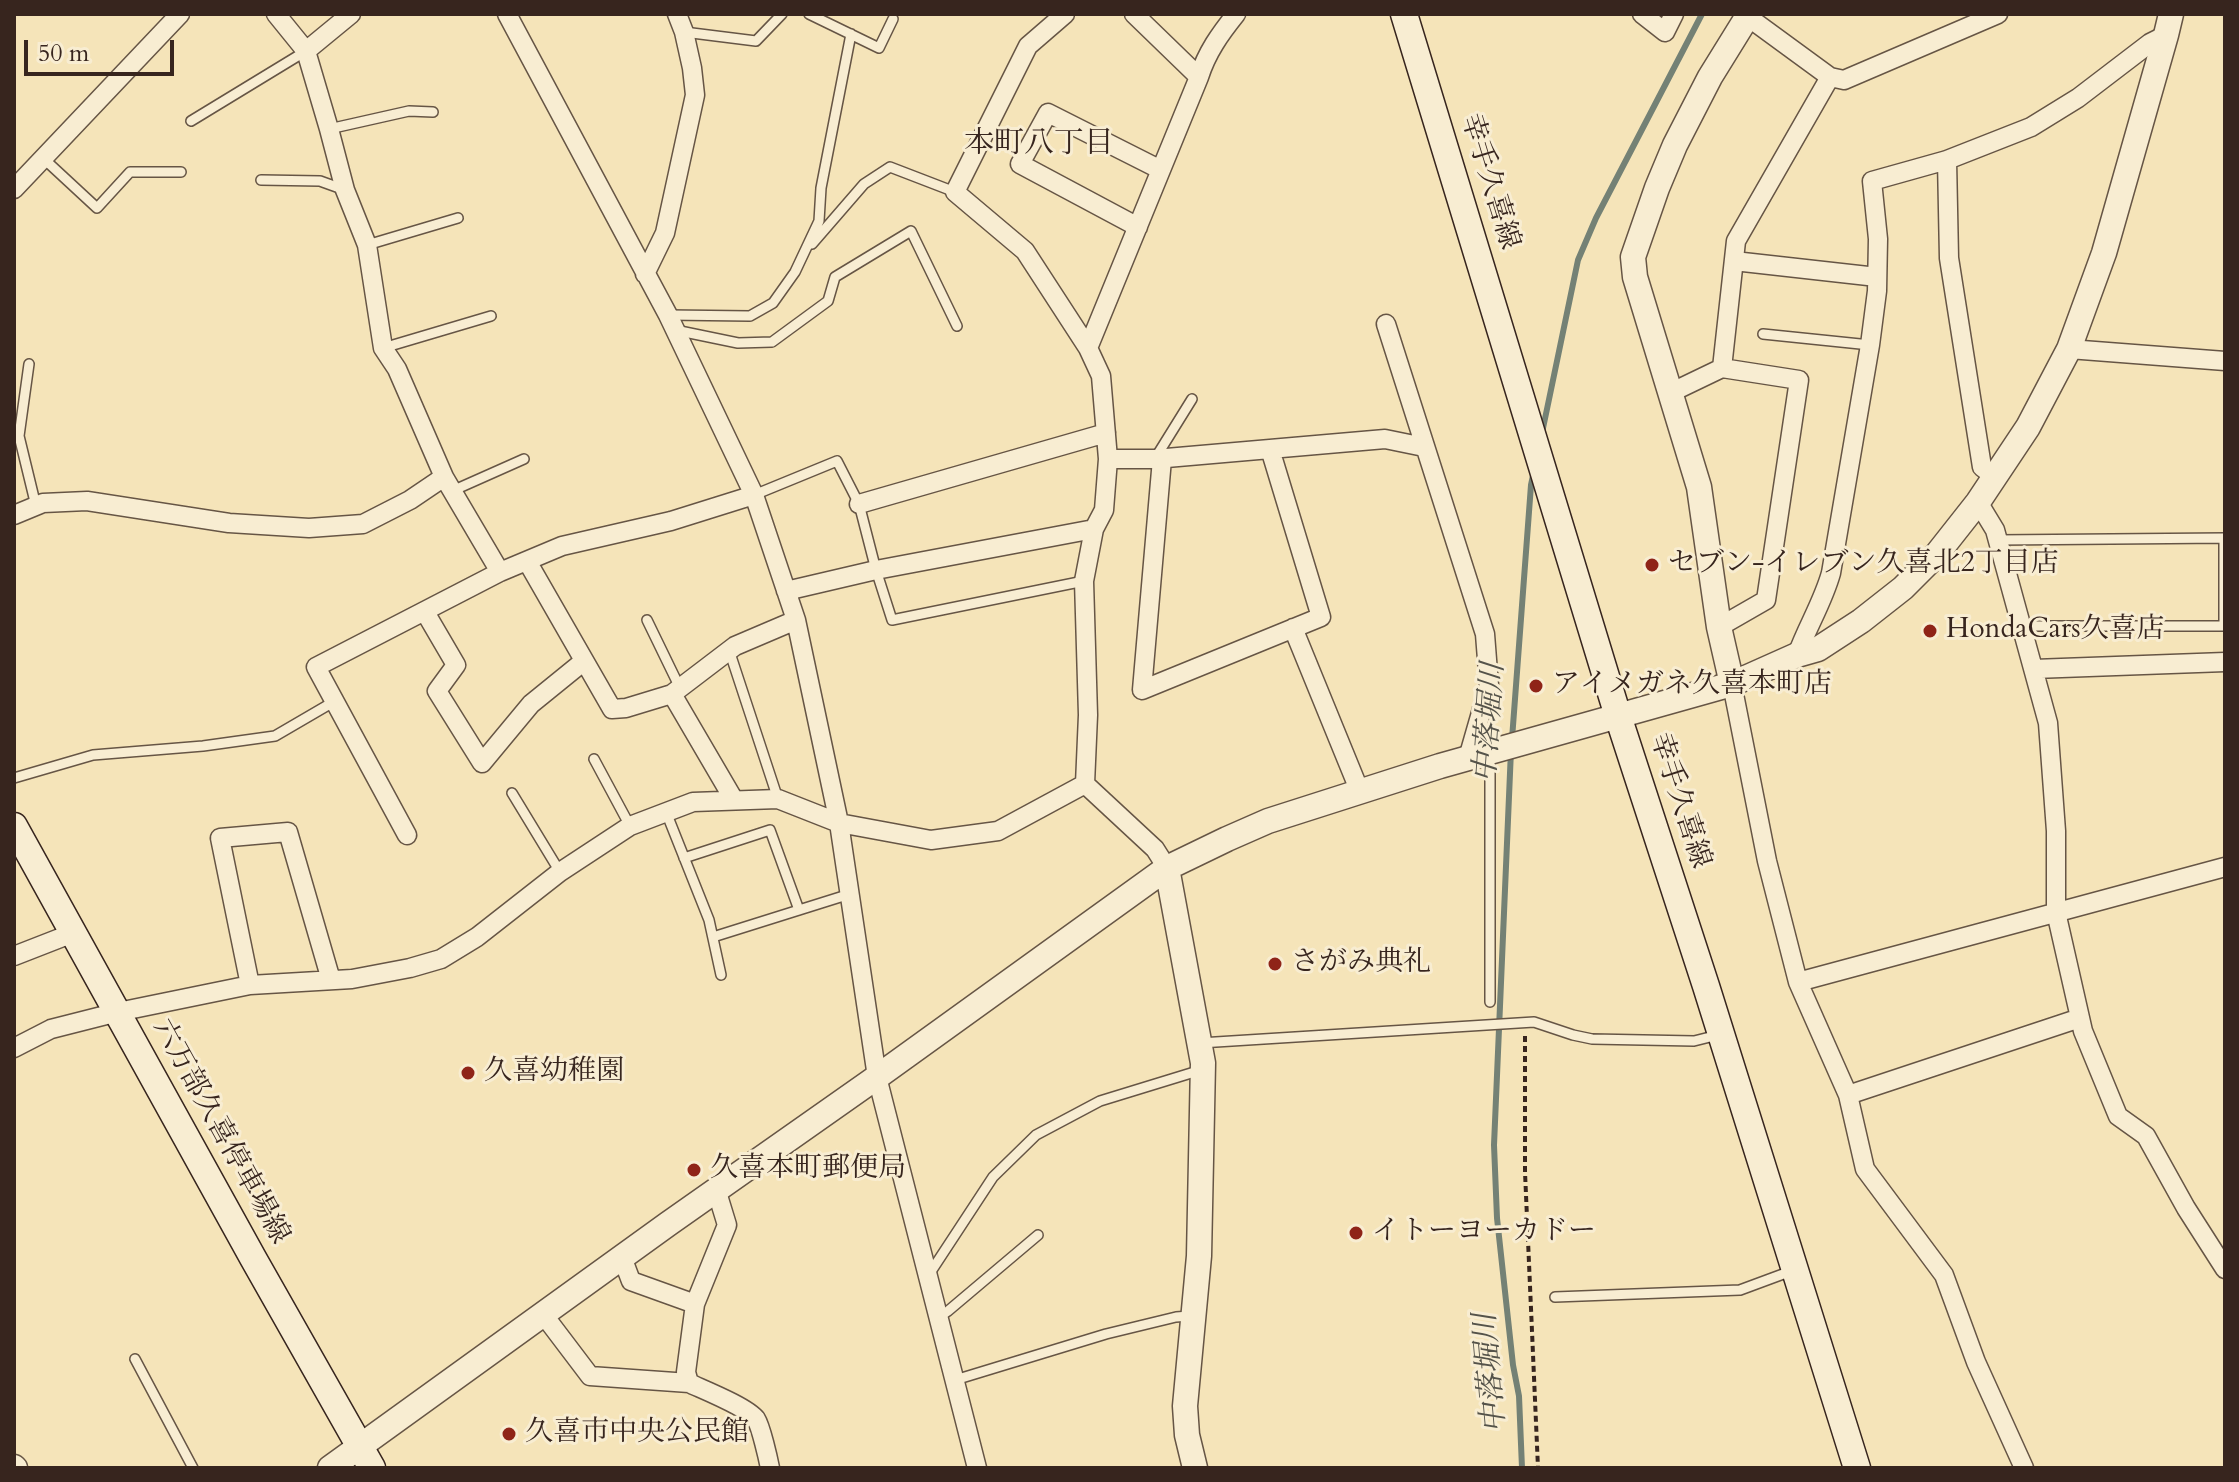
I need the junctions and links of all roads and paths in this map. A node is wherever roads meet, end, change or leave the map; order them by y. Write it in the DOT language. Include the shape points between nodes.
graph roads {
  1 [pos="180,14"];
  2 [pos="276,14"];
  3 [pos="351,14"];
  4 [pos="507,14"];
  5 [pos="677,14"];
  6 [pos="782,14"];
  7 [pos="809,14"];
  8 [pos="1065,14"];
  9 [pos="1134,14"];
  10 [pos="1236,14"];
  11 [pos="1404,14"];
  12 [pos="1642,14"];
  13 [pos="1674,14"];
  14 [pos="1998,14"];
  15 [pos="1748,16"];
  16 [pos="893,19"];
  17 [pos="2168,25"];
  18 [pos="684,32"];
  19 [pos="851,34"];
  20 [pos="306,51"];
  21 [pos="1199,77"];
  22 [pos="1830,77"];
  23 [pos="433,112"];
  24 [pos="191,121"];
  25 [pos="329,129"];
  26 [pos="43,158"];
  27 [pos="1947,160"];
  28 [pos="1161,170"];
  29 [pos="181,172"];
  30 [pos="261,180"];
  31 [pos="14,189"];
  32 [pos="345,190"];
  33 [pos="955,192"];
  34 [pos="458,218"];
  35 [pos="1138,227"];
  36 [pos="367,245"];
  37 [pos="802,256"];
  38 [pos="1734,261"];
  39 [pos="645,274"];
  40 [pos="1877,277"];
  41 [pos="491,316"];
  42 [pos="671,323"];
  43 [pos="1386,324"];
  44 [pos="957,326"];
  45 [pos="1763,334"];
  46 [pos="1870,345"];
  47 [pos="383,348"];
  48 [pos="1088,348"];
  49 [pos="2069,349"];
  50 [pos="2225,361"];
  51 [pos="29,364"];
  52 [pos="1722,368"];
  53 [pos="1670,393"];
  54 [pos="1192,399"];
  55 [pos="1106,433"];
  56 [pos="1424,447"];
  57 [pos="1270,449"];
  58 [pos="524,459"];
  59 [pos="1108,459"];
  60 [pos="1159,459"];
  61 [pos="1995,477"];
  62 [pos="448,484"];
  63 [pos="754,495"];
  64 [pos="1978,502"];
  65 [pos="859,504"];
  66 [pos="36,506"];
  67 [pos="14,515"];
  68 [pos="1094,529"];
  69 [pos="2225,538"];
  70 [pos="1998,540"];
  71 [pos="527,561"];
  72 [pos="876,570"];
  73 [pos="500,572"];
  74 [pos="1084,581"];
  75 [pos="786,591"];
  76 [pos="425,612"];
  77 [pos="647,620"];
  78 [pos="796,620"];
  79 [pos="2022,626"];
  80 [pos="1719,627"];
  81 [pos="1293,628"];
  82 [pos="729,650"];
  83 [pos="1797,655"];
  84 [pos="584,661"];
  85 [pos="2225,662"];
  86 [pos="2034,669"];
  87 [pos="1732,684"];
  88 [pos="676,691"];
  89 [pos="335,701"];
  90 [pos="1618,716"];
  91 [pos="1479,755"];
  92 [pos="594,759"];
  93 [pos="14,778"];
  94 [pos="1085,784"];
  95 [pos="1360,792"];
  96 [pos="512,793"];
  97 [pos="778,799"];
  98 [pos="734,800"];
  99 [pos="666,812"];
  100 [pos="839,823"];
  101 [pos="14,826"];
  102 [pos="630,826"];
  103 [pos="407,835"];
  104 [pos="684,858"];
  105 [pos="2225,867"];
  106 [pos="1167,868"];
  107 [pos="560,872"];
  108 [pos="850,894"];
  109 [pos="799,910"];
  110 [pos="2056,912"];
  111 [pos="73,933"];
  112 [pos="713,937"];
  113 [pos="14,956"];
  114 [pos="721,975"];
  115 [pos="331,980"];
  116 [pos="1798,982"];
  117 [pos="250,985"];
  118 [pos="1490,1002"];
  119 [pos="118,1012"];
  120 [pos="2080,1018"];
  121 [pos="1721,1034"];
  122 [pos="1525,1036"];
  123 [pos="1199,1043"];
  124 [pos="14,1048"];
  125 [pos="1202,1069"];
  126 [pos="877,1077"];
  127 [pos="1848,1095"];
  128 [pos="716,1189"];
  129 [pos="1038,1235"];
  130 [pos="622,1257"];
  131 [pos="2225,1269"];
  132 [pos="1794,1270"];
  133 [pos="928,1276"];
  134 [pos="1555,1297"];
  135 [pos="695,1304"];
  136 [pos="543,1314"];
  137 [pos="1193,1315"];
  138 [pos="938,1317"];
  139 [pos="135,1359"];
  140 [pos="955,1380"];
  141 [pos="689,1383"];
  142 [pos="366,1457"];
  143 [pos="193,1468"];
  144 [pos="330,1468"];
  145 [pos="770,1468"];
  146 [pos="977,1468"];
  147 [pos="1195,1468"];
  148 [pos="1538,1468"];
  149 [pos="1857,1468"];
  150 [pos="2024,1468"];
  1 -- 26 [label="street"];
  2 -- 20 [label="street"];
  3 -- 20 [label="street"];
  4 -- 39 [label="street"];
  5 -- 18 [label="street"];
  6 -- 18 [label="lane" via="756,41"];
  7 -- 19 [label="lane"];
  8 -- 33 [label="street" via="1028,46"];
  9 -- 21 [label="street"];
  10 -- 21 [label="street" via="1216,39"];
  11 -- 90 [label="main road, 幸手久喜線"];
  12 -- 13 [label="street" via="1665,32"];
  14 -- 22 [label="street" via="1844,80"];
  15 -- 22 [label="street"];
  15 -- 53 [label="street" via="1675,145 1633,257"];
  16 -- 19 [label="lane" via="879,48"];
  17 -- 27 [label="street" via="2078,98 2031,127"];
  17 -- 49 [label="street" via="2104,253"];
  18 -- 39 [label="street" via="695,95 665,233"];
  19 -- 37 [label="lane" via="819,221"];
  20 -- 24 [label="lane"];
  20 -- 25 [label="street"];
  21 -- 28 [label="street"];
  22 -- 38 [label="street" via="1736,241"];
  23 -- 25 [label="lane" via="409,111"];
  25 -- 32 [label="street"];
  26 -- 29 [label="lane" via="97,208 130,172"];
  26 -- 31 [label="street"];
  27 -- 40 [label="street" via="1872,181"];
  27 -- 61 [label="street" via="1949,258 1982,467"];
  28 -- 35 [label="street"];
  28 -- 35 [label="street" via="1048,113 1020,164"];
  30 -- 32 [label="lane" via="320,181"];
  32 -- 36 [label="street"];
  33 -- 37 [label="lane" via="890,167 864,184"];
  33 -- 48 [label="street" via="1025,251"];
  34 -- 36 [label="lane"];
  35 -- 48 [label="street"];
  36 -- 47 [label="street"];
  37 -- 42 [label="lane" via="773,303 750,316"];
  38 -- 40 [label="street"];
  38 -- 52 [label="street"];
  39 -- 42 [label="street"];
  40 -- 46 [label="street"];
  41 -- 47 [label="lane"];
  42 -- 44 [label="lane" via="738,343 772,342 828,301 835,277 911,231"];
  42 -- 63 [label="street"];
  43 -- 56 [label="street"];
  45 -- 46 [label="lane"];
  46 -- 83 [label="street" via="1831,573"];
  47 -- 62 [label="street"];
  48 -- 55 [label="street" via="1101,376"];
  49 -- 50 [label="street"];
  49 -- 61 [label="street"];
  51 -- 66 [label="lane" via="19,436"];
  52 -- 53 [label="street"];
  52 -- 80 [label="street" via="1799,380 1766,600"];
  53 -- 80 [label="street" via="1699,487"];
  54 -- 60 [label="lane"];
  55 -- 59 [label="street"];
  55 -- 65 [label="street"];
  56 -- 57 [label="street" via="1385,439"];
  56 -- 91 [label="street" via="1485,634 1489,685"];
  57 -- 60 [label="street"];
  57 -- 81 [label="street" via="1321,617"];
  58 -- 62 [label="lane"];
  59 -- 60 [label="street"];
  59 -- 68 [label="street" via="1104,510"];
  60 -- 81 [label="street" via="1142,690"];
  61 -- 64 [label="street"];
  62 -- 66 [label="street" via="363,524 309,528 229,523 87,501"];
  62 -- 73 [label="street"];
  63 -- 65 [label="lane" via="837,461"];
  63 -- 71 [label="street" via="562,546"];
  63 -- 75 [label="street"];
  64 -- 70 [label="street"];
  64 -- 83 [label="street" via="1903,588 1818,649"];
  65 -- 72 [label="lane"];
  66 -- 67 [label="street"];
  68 -- 72 [label="street"];
  68 -- 74 [label="street"];
  69 -- 70 [label="lane"];
  69 -- 79 [label="lane" via="2224,626"];
  70 -- 79 [label="street"];
  71 -- 73 [label="street"];
  71 -- 84 [label="street"];
  72 -- 74 [label="lane" via="892,620"];
  72 -- 75 [label="street"];
  73 -- 76 [label="street"];
  74 -- 94 [label="street"];
  75 -- 78 [label="street"];
  76 -- 84 [label="street" via="456,665 437,691 482,763 531,704"];
  76 -- 89 [label="street" via="316,667"];
  77 -- 88 [label="lane"];
  78 -- 82 [label="street"];
  78 -- 100 [label="street"];
  79 -- 86 [label="street"];
  80 -- 87 [label="street"];
  81 -- 95 [label="street"];
  82 -- 88 [label="street"];
  82 -- 97 [label="lane"];
  83 -- 87 [label="street"];
  84 -- 88 [label="street" via="612,709"];
  85 -- 86 [label="street"];
  86 -- 110 [label="street" via="2048,723"];
  87 -- 90 [label="street"];
  87 -- 116 [label="street" via="1767,861"];
  88 -- 98 [label="street"];
  89 -- 93 [label="lane" via="275,736 93,755"];
  89 -- 103 [label="street"];
  90 -- 91 [label="street"];
  90 -- 121 [label="main road, 幸手久喜線"];
  91 -- 95 [label="street"];
  91 -- 118 [label="lane"];
  92 -- 102 [label="lane"];
  94 -- 100 [label="street" via="998,831 931,840"];
  94 -- 106 [label="street" via="1155,849"];
  95 -- 106 [label="street" via="1268,821"];
  96 -- 107 [label="lane"];
  97 -- 98 [label="street"];
  97 -- 100 [label="street"];
  98 -- 99 [label="street" via="693,802"];
  99 -- 102 [label="street"];
  99 -- 104 [label="lane"];
  100 -- 108 [label="street"];
  101 -- 111 [label="main road, 六万部久喜停車場線"];
  102 -- 107 [label="street"];
  104 -- 109 [label="lane" via="770,830"];
  104 -- 112 [label="lane"];
  105 -- 110 [label="street"];
  106 -- 123 [label="street"];
  106 -- 126 [label="street"];
  107 -- 115 [label="street" via="441,959"];
  108 -- 109 [label="lane"];
  108 -- 126 [label="street"];
  109 -- 112 [label="lane"];
  110 -- 116 [label="street"];
  110 -- 120 [label="street"];
  111 -- 113 [label="street"];
  111 -- 119 [label="main road, 六万部久喜停車場線"];
  112 -- 114 [label="lane"];
  115 -- 117 [label="street"];
  115 -- 117 [label="street" via="288,832 220,838"];
  116 -- 127 [label="street"];
  117 -- 119 [label="street"];
  119 -- 124 [label="street" via="51,1029"];
  119 -- 142 [label="main road, 六万部久喜停車場線"];
  120 -- 127 [label="street"];
  120 -- 131 [label="street" via="2118,1116 2146,1136"];
  121 -- 123 [label="lane" via="1694,1041 1592,1039 1534,1022"];
  121 -- 132 [label="main road, 幸手久喜線"];
  122 -- 148 [label="path" via="1525,1172"];
  123 -- 125 [label="street"];
  125 -- 133 [label="lane" via="1100,1101 1036,1135 993,1177"];
  125 -- 137 [label="street"];
  126 -- 128 [label="street"];
  126 -- 133 [label="street"];
  127 -- 150 [label="street" via="1865,1169 1944,1275"];
  128 -- 130 [label="street"];
  128 -- 135 [label="street" via="727,1225"];
  129 -- 138 [label="lane"];
  130 -- 135 [label="street" via="631,1281"];
  130 -- 136 [label="street"];
  132 -- 134 [label="lane" via="1740,1290"];
  132 -- 149 [label="main road, 幸手久喜線"];
  133 -- 138 [label="street"];
  135 -- 141 [label="street"];
  136 -- 141 [label="street" via="590,1376"];
  136 -- 142 [label="street"];
  137 -- 140 [label="lane" via="1106,1334"];
  137 -- 147 [label="street" via="1185,1406"];
  138 -- 140 [label="street"];
  139 -- 143 [label="lane"];
  140 -- 146 [label="street"];
  141 -- 145 [label="street" via="756,1419"];
  142 -- 144 [label="street"];
}
